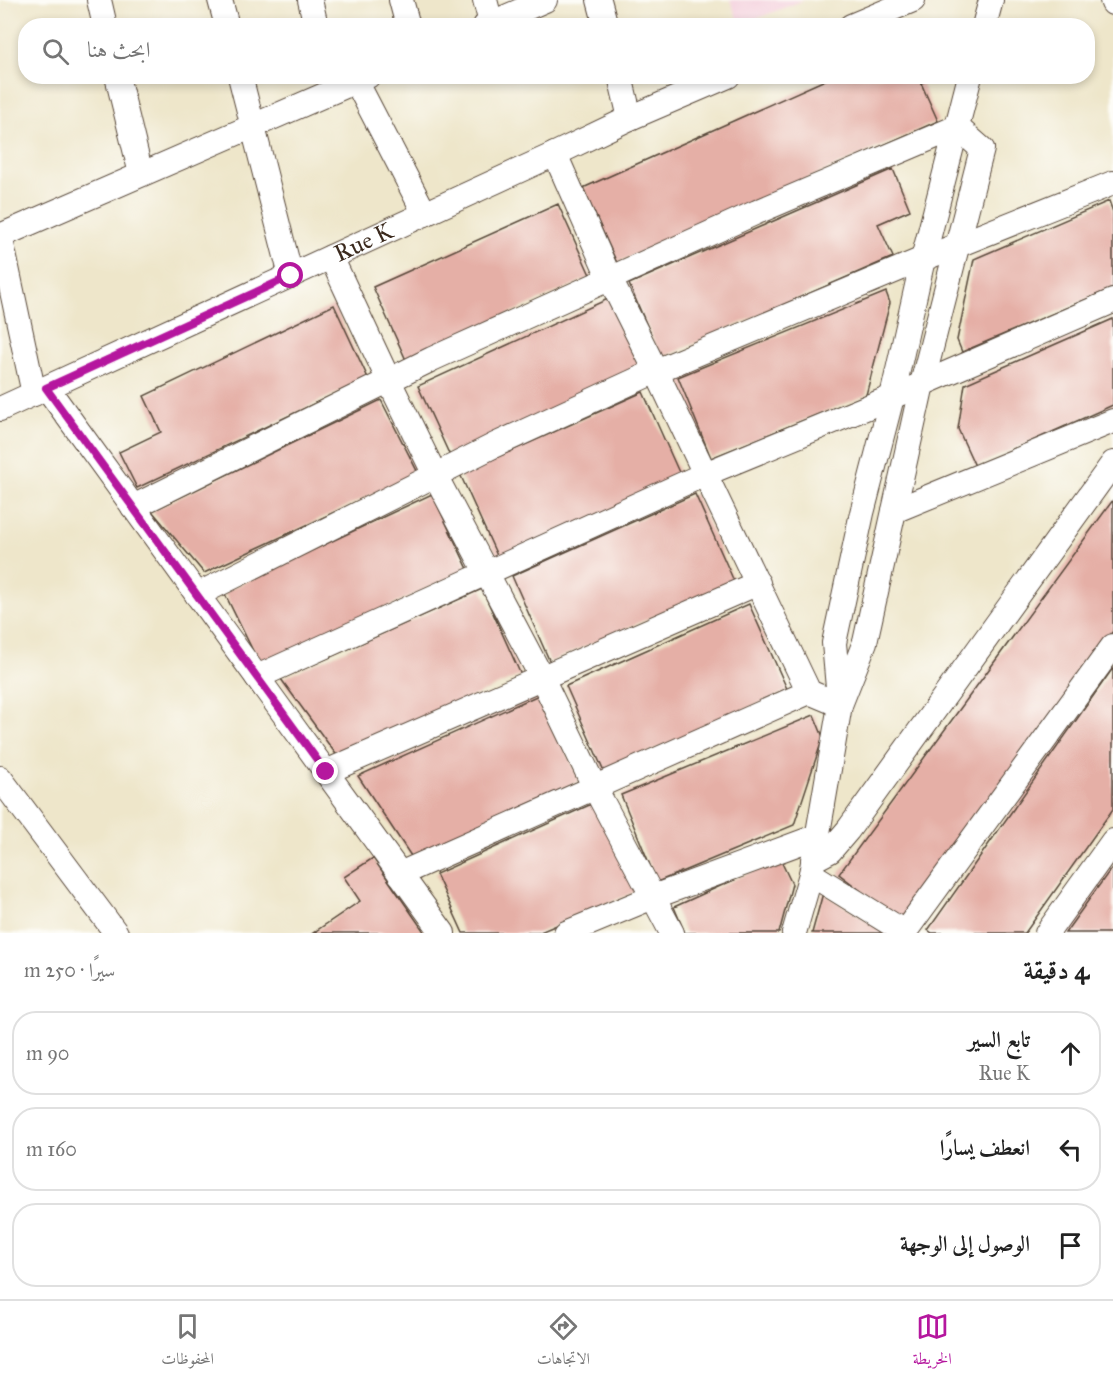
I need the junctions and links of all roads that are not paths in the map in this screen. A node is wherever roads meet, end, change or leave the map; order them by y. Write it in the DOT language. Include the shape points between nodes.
graph roads {
  1 [pos="99,0"];
  2 [pos="220,0"];
  3 [pos="310,0"];
  4 [pos="401,0"];
  5 [pos="545,0"];
  6 [pos="599,0"];
  7 [pos="913,0"];
  8 [pos="991,0"];
  9 [pos="487,16"];
  10 [pos="103,18"];
  11 [pos="225,18"];
  12 [pos="314,18"];
  13 [pos="406,18"];
  14 [pos="604,18"];
  15 [pos="870,18"];
  16 [pos="986,18"];
  17 [pos="119,84"];
  18 [pos="242,84"];
  19 [pos="330,84"];
  20 [pos="364,84"];
  21 [pos="622,84"];
  22 [pos="709,84"];
  23 [pos="968,84"];
  24 [pos="630,118"];
  25 [pos="253,126"];
  26 [pos="957,127"];
  27 [pos="555,154"];
  28 [pos="141,174"];
  29 [pos="1113,183"];
  30 [pos="425,214"];
  31 [pos="0,235"];
  32 [pos="958,245"];
  33 [pos="331,257"];
  34 [pos="923,259"];
  35 [pos="291,276"];
  36 [pos="610,279"];
  37 [pos="1113,301"];
  38 [pos="656,371"];
  39 [pos="389,381"];
  40 [pos="922,384"];
  41 [pos="40,391"];
  42 [pos="892,397"];
  43 [pos="0,409"];
  44 [pos="1113,421"];
  45 [pos="1113,463"];
  46 [pos="705,474"];
  47 [pos="435,475"];
  48 [pos="133,507"];
  49 [pos="894,511"];
  50 [pos="487,573"];
  51 [pos="758,583"];
  52 [pos="197,595"];
  53 [pos="1113,646"];
  54 [pos="257,677"];
  55 [pos="542,678"];
  56 [pos="809,692"];
  57 [pos="840,705"];
  58 [pos="326,772"];
  59 [pos="0,778"];
  60 [pos="595,788"];
  61 [pos="818,836"];
  62 [pos="1113,841"];
  63 [pos="812,867"];
  64 [pos="400,874"];
  65 [pos="653,897"];
  66 [pos="116,933"];
  67 [pos="443,933"];
  68 [pos="566,933"];
  69 [pos="672,933"];
  70 [pos="794,933"];
  71 [pos="905,933"];
  72 [pos="1047,933"];
  1 -- 10 [label="street"];
  2 -- 11 [label="street"];
  3 -- 12 [label="street"];
  4 -- 13 [label="street"];
  5 -- 9 [label="street"];
  6 -- 14 [label="street"];
  7 -- 15 [label="street"];
  8 -- 16 [label="street"];
  17 -- 28 [label="street"];
  18 -- 25 [label="street"];
  19 -- 25 [label="street"];
  20 -- 30 [label="street"];
  21 -- 24 [label="street"];
  22 -- 24 [label="street, Rue K"];
  23 -- 26 [label="street"];
  24 -- 27 [label="street, Rue K"];
  25 -- 28 [label="street"];
  25 -- 35 [label="street"];
  26 -- 32 [label="street" via="982,149"];
  26 -- 34 [label="street"];
  26 -- 36 [label="street"];
  27 -- 30 [label="street, Rue K"];
  27 -- 36 [label="street"];
  28 -- 31 [label="street"];
  29 -- 32 [label="street"];
  30 -- 33 [label="street, Rue K"];
  31 -- 41 [label="street"];
  32 -- 34 [label="street"];
  32 -- 40 [label="street"];
  33 -- 35 [label="street, Rue K"];
  33 -- 39 [label="street"];
  34 -- 38 [label="street"];
  34 -- 42 [label="street"];
  35 -- 41 [label="street, Rue K"];
  36 -- 38 [label="street"];
  36 -- 39 [label="street"];
  37 -- 40 [label="street"];
  38 -- 46 [label="street"];
  38 -- 47 [label="street"];
  39 -- 47 [label="street"];
  39 -- 48 [label="street"];
  40 -- 42 [label="street"];
  40 -- 49 [label="street"];
  41 -- 43 [label="street, Rue K"];
  41 -- 48 [label="street"];
  42 -- 46 [label="street"];
  42 -- 57 [label="street" via="834,643"];
  44 -- 49 [label="street"];
  45 -- 63 [label="street" via="848,830"];
  46 -- 50 [label="street"];
  46 -- 51 [label="street"];
  47 -- 50 [label="street"];
  47 -- 52 [label="street"];
  48 -- 52 [label="street"];
  49 -- 57 [label="street" via="865,642"];
  50 -- 54 [label="street"];
  50 -- 55 [label="street"];
  51 -- 55 [label="street"];
  51 -- 56 [label="street"];
  52 -- 54 [label="street"];
  53 -- 71 [label="street"];
  54 -- 58 [label="street"];
  55 -- 58 [label="street"];
  55 -- 60 [label="street"];
  56 -- 57 [label="street"];
  56 -- 60 [label="street"];
  57 -- 61 [label="street"];
  58 -- 64 [label="street"];
  59 -- 66 [label="street"];
  60 -- 64 [label="street"];
  60 -- 65 [label="street"];
  61 -- 63 [label="street"];
  61 -- 65 [label="street"];
  62 -- 72 [label="street"];
  63 -- 70 [label="street"];
  63 -- 71 [label="street"];
  64 -- 67 [label="street"];
  65 -- 68 [label="street"];
  65 -- 69 [label="street"];
}
